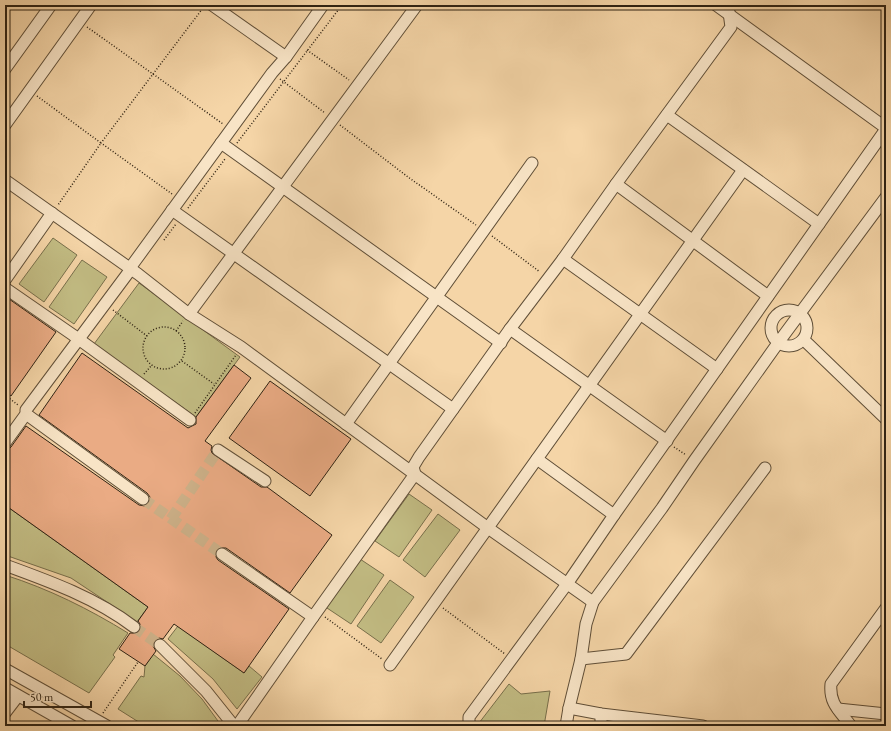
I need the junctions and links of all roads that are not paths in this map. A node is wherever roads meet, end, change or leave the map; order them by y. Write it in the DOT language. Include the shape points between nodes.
graph roads {
  1 [pos="43,5"];
  2 [pos="51,5"];
  3 [pos="91,5"];
  4 [pos="212,5"];
  5 [pos="323,5"];
  6 [pos="417,5"];
  7 [pos="716,5"];
  8 [pos="729,10"];
  9 [pos="5,58"];
  10 [pos="286,58"];
  11 [pos="5,69"];
  12 [pos="667,115"];
  13 [pos="5,125"];
  14 [pos="886,128"];
  15 [pos="221,143"];
  16 [pos="532,164"];
  17 [pos="744,170"];
  18 [pos="5,180"];
  19 [pos="616,184"];
  20 [pos="283,187"];
  21 [pos="886,197"];
  22 [pos="52,213"];
  23 [pos="177,213"];
  24 [pos="819,224"];
  25 [pos="693,241"];
  26 [pos="234,253"];
  27 [pos="563,259"];
  28 [pos="131,269"];
  29 [pos="5,280"];
  30 [pos="5,288"];
  31 [pos="768,296"];
  32 [pos="436,297"];
  33 [pos="800,313"];
  34 [pos="189,314"];
  35 [pos="640,314"];
  36 [pos="510,329"];
  37 [pos="79,340"];
  38 [pos="804,340"];
  39 [pos="500,343"];
  40 [pos="778,343"];
  41 [pos="389,363"];
  42 [pos="717,369"];
  43 [pos="590,386"];
  44 [pos="453,409"];
  45 [pos="26,412"];
  46 [pos="886,419"];
  47 [pos="190,420"];
  48 [pos="346,424"];
  49 [pos="667,441"];
  50 [pos="5,443"];
  51 [pos="218,450"];
  52 [pos="537,459"];
  53 [pos="765,468"];
  54 [pos="415,474"];
  55 [pos="265,481"];
  56 [pos="143,499"];
  57 [pos="614,515"];
  58 [pos="488,528"];
  59 [pos="222,554"];
  60 [pos="5,565"];
  61 [pos="567,584"];
  62 [pos="593,602"];
  63 [pos="886,608"];
  64 [pos="315,614"];
  65 [pos="134,627"];
  66 [pos="160,645"];
  67 [pos="581,660"];
  68 [pos="390,665"];
  69 [pos="5,669"];
  70 [pos="5,688"];
  71 [pos="18,696"];
  72 [pos="569,708"];
  73 [pos="838,708"];
  74 [pos="5,713"];
  75 [pos="601,714"];
  76 [pos="886,714"];
  77 [pos="642,722"];
  78 [pos="102,723"];
  79 [pos="680,725"];
  80 [pos="72,726"];
  81 [pos="235,726"];
  82 [pos="469,726"];
  83 [pos="566,726"];
  84 [pos="601,726"];
  85 [pos="702,726"];
  86 [pos="851,726"];
  1 -- 9 [label="street"];
  2 -- 11 [label="street"];
  3 -- 13 [label="street"];
  4 -- 10 [label="street"];
  5 -- 10 [label="street"];
  6 -- 20 [label="street"];
  7 -- 8 [label="street"];
  8 -- 12 [label="street" via="731,27"];
  8 -- 14 [label="street"];
  10 -- 15 [label="street" via="272,73"];
  12 -- 17 [label="street"];
  12 -- 19 [label="street"];
  14 -- 24 [label="street"];
  15 -- 20 [label="street"];
  15 -- 23 [label="street" via="180,200"];
  16 -- 32 [label="street"];
  17 -- 24 [label="street"];
  17 -- 25 [label="street"];
  18 -- 22 [label="street"];
  19 -- 25 [label="street"];
  19 -- 27 [label="street"];
  20 -- 26 [label="street"];
  20 -- 32 [label="street"];
  21 -- 33 [label="street"];
  22 -- 28 [label="street"];
  22 -- 29 [label="street"];
  23 -- 26 [label="street"];
  23 -- 28 [label="street"];
  24 -- 31 [label="street"];
  25 -- 31 [label="street"];
  25 -- 35 [label="street"];
  26 -- 34 [label="street"];
  26 -- 41 [label="street"];
  27 -- 35 [label="street"];
  27 -- 36 [label="street"];
  28 -- 34 [label="street"];
  28 -- 37 [label="street"];
  30 -- 37 [label="street"];
  31 -- 42 [label="street"];
  32 -- 39 [label="street"];
  32 -- 41 [label="street"];
  33 -- 38 [label="street" via="807,323"];
  33 -- 40 [label="street"];
  33 -- 40 [label="street" via="784,311 774,318 771,328"];
  34 -- 48 [label="street" via="241,347"];
  35 -- 42 [label="street"];
  35 -- 43 [label="street"];
  36 -- 39 [label="street"];
  36 -- 43 [label="street"];
  37 -- 45 [label="street"];
  37 -- 47 [label="street"];
  38 -- 40 [label="street" via="792,347"];
  38 -- 46 [label="street"];
  39 -- 44 [label="street"];
  40 -- 62 [label="street"];
  41 -- 44 [label="street"];
  41 -- 48 [label="street"];
  42 -- 49 [label="street"];
  43 -- 49 [label="street"];
  43 -- 52 [label="street"];
  44 -- 54 [label="street" via="413,467"];
  45 -- 50 [label="street"];
  45 -- 56 [label="street"];
  48 -- 54 [label="street"];
  49 -- 57 [label="street"];
  51 -- 55 [label="street"];
  52 -- 57 [label="street"];
  52 -- 58 [label="street"];
  53 -- 67 [label="street" via="626,654"];
  54 -- 58 [label="street"];
  54 -- 64 [label="street"];
  57 -- 61 [label="street"];
  58 -- 61 [label="street"];
  58 -- 68 [label="street"];
  59 -- 64 [label="street"];
  60 -- 65 [label="street" via="95,602"];
  61 -- 62 [label="street"];
  61 -- 82 [label="street" via="469,718"];
  62 -- 67 [label="street" via="586,624"];
  63 -- 73 [label="street" via="831,684 832,701"];
  64 -- 81 [label="street"];
  66 -- 81 [label="street" via="206,691"];
  67 -- 72 [label="street"];
  69 -- 78 [label="street"];
  70 -- 71 [label="street"];
  71 -- 74 [label="street"];
  71 -- 80 [label="street"];
  72 -- 75 [label="street"];
  72 -- 83 [label="street"];
  73 -- 76 [label="street"];
  73 -- 86 [label="street"];
  75 -- 77 [label="street"];
  75 -- 84 [label="street"];
  77 -- 79 [label="street"];
  79 -- 85 [label="street"];
}
